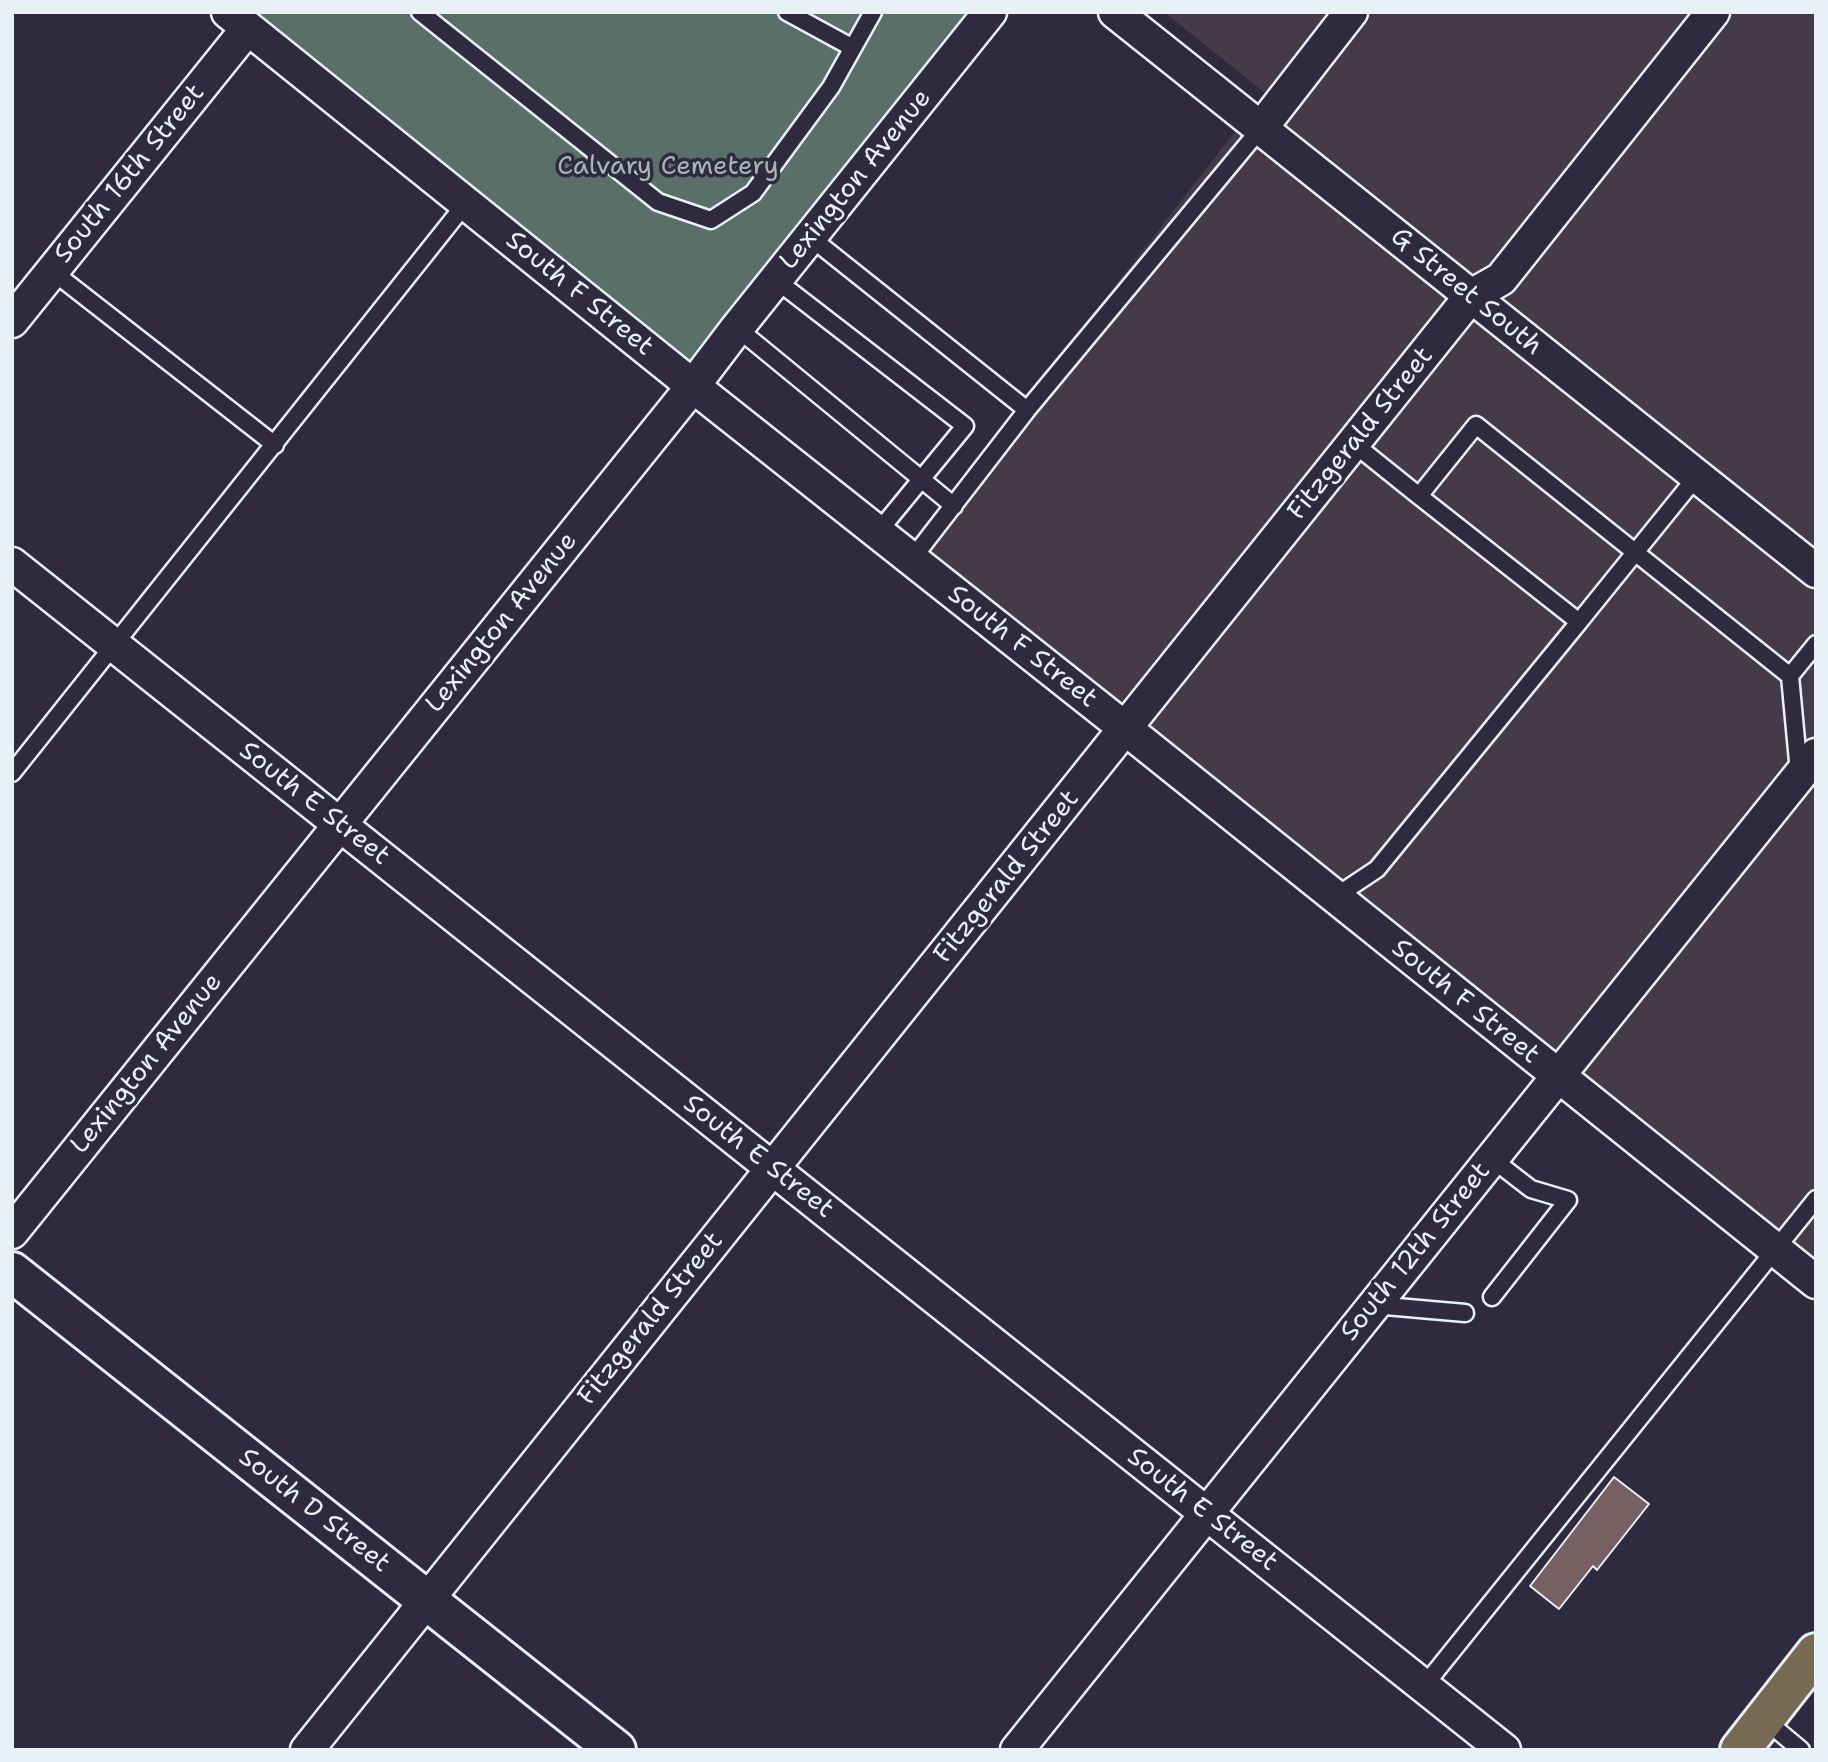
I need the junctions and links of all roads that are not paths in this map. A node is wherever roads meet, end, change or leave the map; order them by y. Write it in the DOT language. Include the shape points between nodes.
graph roads {
  1 [pos="420,12"];
  2 [pos="787,12"];
  3 [pos="873,12"];
  4 [pos="990,12"];
  5 [pos="1115,12"];
  6 [pos="1713,12"];
  7 [pos="1340,16"];
  8 [pos="238,20"];
  9 [pos="853,48"];
  10 [pos="1261,128"];
  11 [pos="466,203"];
  12 [pos="810,237"];
  13 [pos="52,271"];
  14 [pos="776,281"];
  15 [pos="1471,296"];
  16 [pos="12,321"];
  17 [pos="737,328"];
  18 [pos="693,386"];
  19 [pos="1027,410"];
  20 [pos="1353,443"];
  21 [pos="275,445"];
  22 [pos="1697,476"];
  23 [pos="922,478"];
  24 [pos="1419,496"];
  25 [pos="954,506"];
  26 [pos="878,532"];
  27 [pos="1635,552"];
  28 [pos="912,559"];
  29 [pos="12,564"];
  30 [pos="1816,571"];
  31 [pos="1579,622"];
  32 [pos="1816,644"];
  33 [pos="115,645"];
  34 [pos="1790,676"];
  35 [pos="1126,729"];
  36 [pos="1808,765"];
  37 [pos="12,774"];
  38 [pos="340,824"];
  39 [pos="1335,897"];
  40 [pos="1557,1076"];
  41 [pos="1491,1158"];
  42 [pos="772,1168"];
  43 [pos="1816,1199"];
  44 [pos="12,1231"];
  45 [pos="1775,1250"];
  46 [pos="12,1272"];
  47 [pos="1816,1282"];
  48 [pos="1492,1297"];
  49 [pos="1374,1305"];
  50 [pos="1465,1312"];
  51 [pos="1206,1513"];
  52 [pos="427,1600"];
  53 [pos="1816,1653"];
  54 [pos="1424,1686"];
  55 [pos="1764,1720"];
  56 [pos="307,1750"];
  57 [pos="616,1750"];
  58 [pos="1017,1750"];
  59 [pos="1504,1750"];
  60 [pos="1740,1750"];
  61 [pos="1801,1750"];
  1 -- 9 [label="lane" via="658,202 711,220 753,193 831,87"];
  2 -- 9 [label="lane"];
  3 -- 9 [label="lane"];
  4 -- 12 [label="street, Lexington Avenue"];
  5 -- 10 [label="street, G Street South"];
  6 -- 15 [label="street, Fitzgerald Street" via="1501,279"];
  7 -- 10 [label="street"];
  8 -- 11 [label="street, South F Street"];
  8 -- 13 [label="street, South 16th Street"];
  10 -- 15 [label="street, G Street South"];
  10 -- 19 [label="lane"];
  11 -- 18 [label="street, South F Street"];
  11 -- 21 [label="lane"];
  12 -- 14 [label="street, Lexington Avenue"];
  12 -- 19 [label="lane"];
  13 -- 16 [label="street, South 16th Street"];
  13 -- 21 [label="lane"];
  14 -- 17 [label="street, Lexington Avenue"];
  14 -- 23 [label="lane" via="965,426"];
  15 -- 20 [label="street, Fitzgerald Street"];
  15 -- 22 [label="street, G Street South"];
  17 -- 18 [label="street, Lexington Avenue"];
  17 -- 23 [label="lane"];
  18 -- 26 [label="street, South F Street"];
  18 -- 38 [label="street, Lexington Avenue"];
  19 -- 25 [label="lane"];
  20 -- 24 [label="lane"];
  20 -- 35 [label="street, Fitzgerald Street"];
  21 -- 33 [label="lane"];
  22 -- 27 [label="lane"];
  22 -- 30 [label="street, G Street South"];
  23 -- 25 [label="lane"];
  23 -- 26 [label="lane"];
  24 -- 27 [label="lane" via="1476,425"];
  24 -- 31 [label="lane"];
  25 -- 28 [label="lane"];
  26 -- 28 [label="street, South F Street"];
  27 -- 31 [label="lane"];
  27 -- 34 [label="lane"];
  28 -- 35 [label="street, South F Street"];
  29 -- 33 [label="street, South E Street"];
  31 -- 39 [label="lane" via="1377,869"];
  32 -- 34 [label="lane"];
  33 -- 37 [label="lane"];
  33 -- 38 [label="street, South E Street"];
  34 -- 36 [label="lane"];
  35 -- 39 [label="street, South F Street"];
  35 -- 42 [label="street, Fitzgerald Street"];
  36 -- 40 [label="street, South 12th Street"];
  38 -- 42 [label="street, South E Street"];
  38 -- 44 [label="street, Lexington Avenue"];
  39 -- 40 [label="street, South F Street"];
  40 -- 41 [label="street, South 12th Street"];
  40 -- 45 [label="street, South F Street"];
  41 -- 48 [label="lane" via="1531,1189 1568,1200"];
  41 -- 49 [label="street, South 12th Street"];
  42 -- 51 [label="street, South E Street"];
  42 -- 52 [label="street, Fitzgerald Street"];
  43 -- 45 [label="lane"];
  45 -- 47 [label="street, South F Street"];
  45 -- 54 [label="lane"];
  46 -- 52 [label="street, South D Street"];
  49 -- 50 [label="lane"];
  49 -- 51 [label="street, South 12th Street"];
  51 -- 54 [label="street, South E Street"];
  51 -- 58 [label="street, South 12th Street"];
  52 -- 56 [label="street, Fitzgerald Street"];
  52 -- 57 [label="street, South D Street"];
  53 -- 55 [label="main road"];
  54 -- 59 [label="street, South E Street"];
  55 -- 60 [label="main road"];
  55 -- 61 [label="lane"];
}
